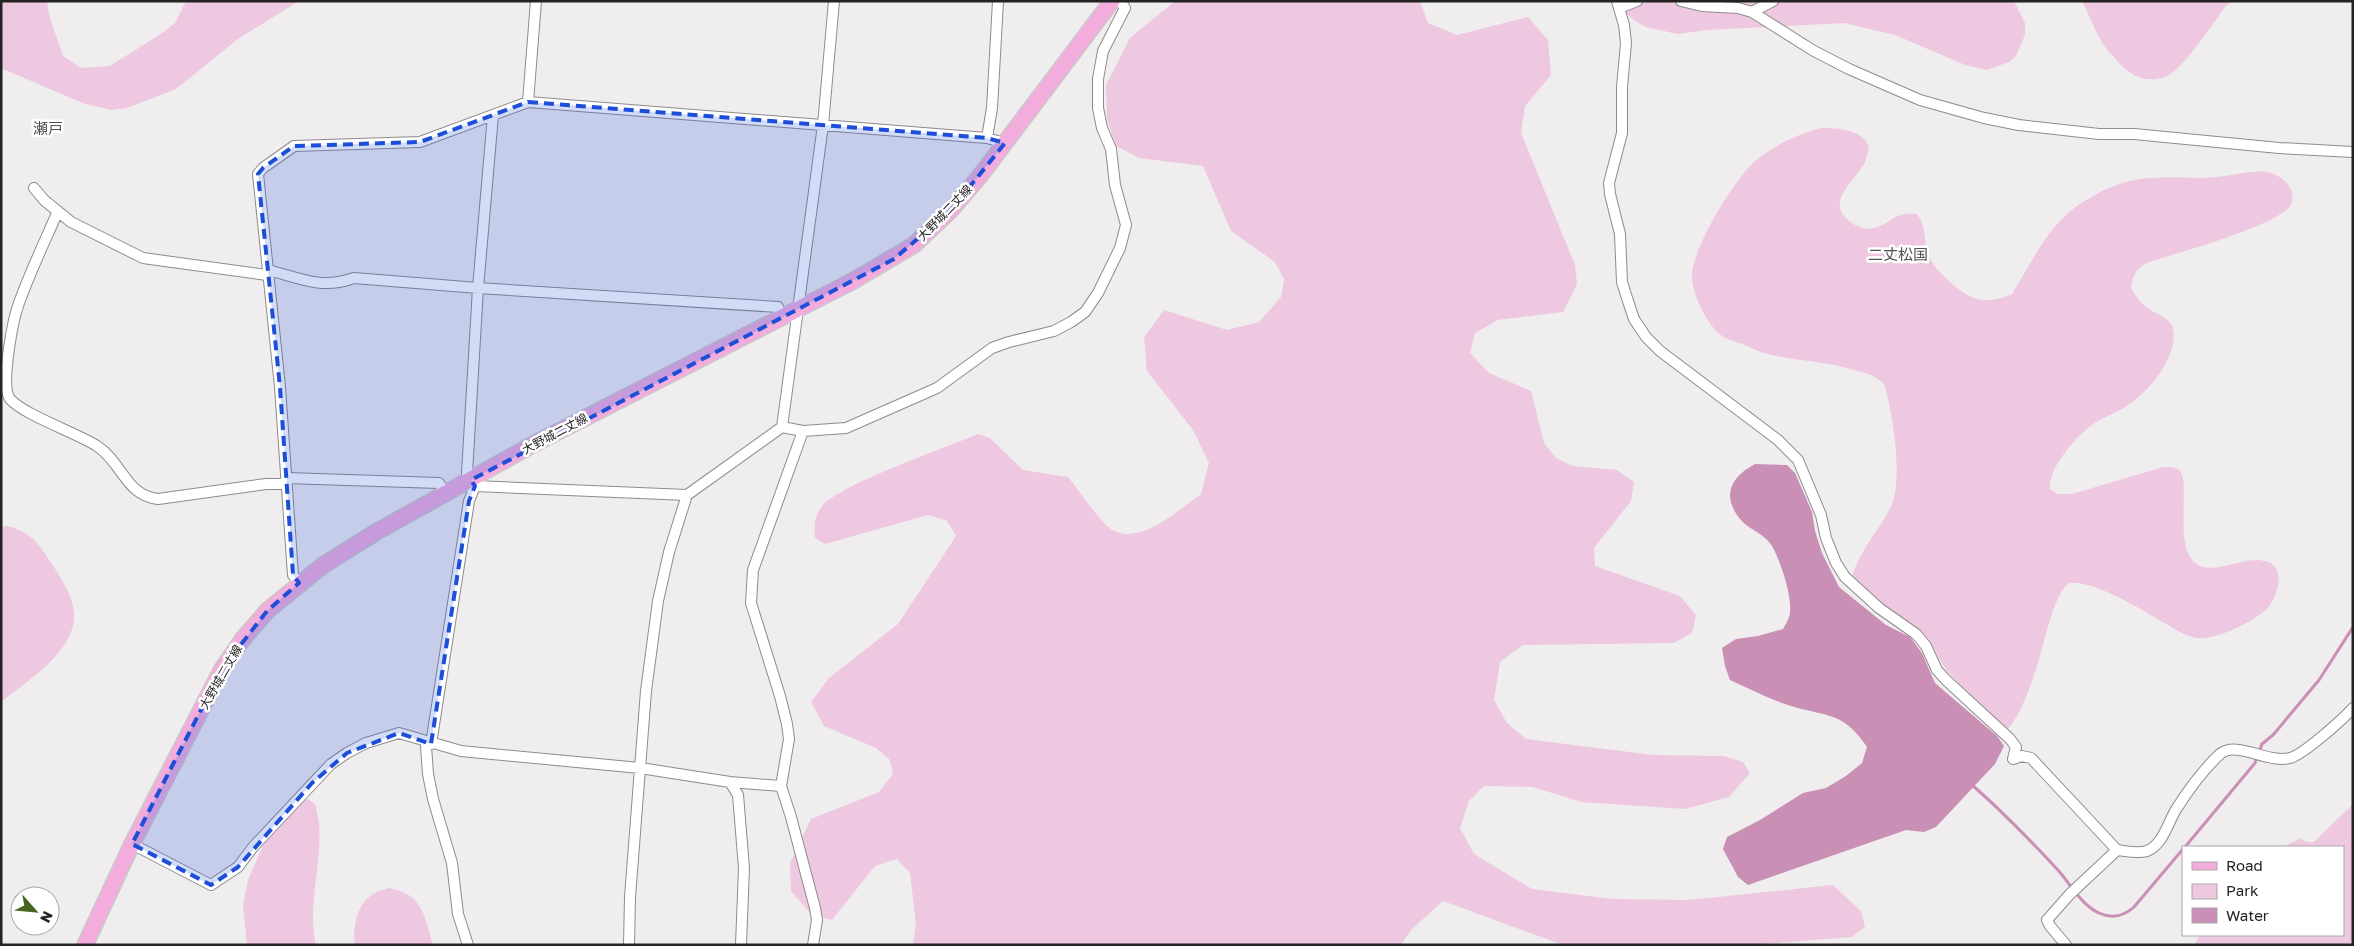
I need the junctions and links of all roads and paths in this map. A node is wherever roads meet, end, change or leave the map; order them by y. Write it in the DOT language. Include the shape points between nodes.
graph roads {
  1 [pos="536,1"];
  2 [pos="834,1"];
  3 [pos="998,1"];
  4 [pos="1112,1"];
  5 [pos="1120,1"];
  6 [pos="1637,1"];
  7 [pos="1681,1"];
  8 [pos="1773,1"];
  9 [pos="1618,4"];
  10 [pos="1752,12"];
  11 [pos="528,102"];
  12 [pos="493,115"];
  13 [pos="823,125"];
  14 [pos="987,138"];
  15 [pos="1005,143"];
  16 [pos="2353,152"];
  17 [pos="34,188"];
  18 [pos="58,211"];
  19 [pos="267,272"];
  20 [pos="478,288"];
  21 [pos="800,309"];
  22 [pos="782,318"];
  23 [pos="782,427"];
  24 [pos="802,431"];
  25 [pos="286,481"];
  26 [pos="473,483"];
  27 [pos="446,494"];
  28 [pos="687,495"];
  29 [pos="299,583"];
  30 [pos="2353,708"];
  31 [pos="431,744"];
  32 [pos="640,768"];
  33 [pos="730,782"];
  34 [pos="781,786"];
  35 [pos="132,844"];
  36 [pos="2117,850"];
  37 [pos="85,945"];
  38 [pos="468,945"];
  39 [pos="629,945"];
  40 [pos="741,945"];
  41 [pos="813,945"];
  42 [pos="2066,945"];
  1 -- 11 [label="street"];
  2 -- 13 [label="street"];
  3 -- 14 [label="street" via="992,108"];
  4 -- 15 [label="main road, 大野城二丈線"];
  5 -- 24 [label="street" via="1125,8 1103,51 1098,79 1098,108 1111,149 1115,185 1126,226 1120,248 1085,312 1054,331 992,348 937,388 846,428"];
  6 -- 9 [label="street"];
  7 -- 10 [label="street"];
  8 -- 10 [label="street"];
  9 -- 36 [label="street" via="1626,44 1623,122 1609,183 1620,234 1622,282 1634,319 1660,350 1778,440 1798,460 1821,515 1836,563 1845,576 1879,608 1916,634 1946,680 2010,738 2016,747 2012,759 2031,758"];
  10 -- 16 [label="street" via="1849,69 1920,100 1984,118 2082,132"];
  11 -- 12 [label="street"];
  11 -- 13 [label="street"];
  12 -- 19 [label="street" via="420,142 294,146 258,174"];
  12 -- 20 [label="street"];
  13 -- 14 [label="street"];
  13 -- 21 [label="street"];
  14 -- 15 [label="street"];
  15 -- 21 [label="main road, 大野城二丈線" via="950,210 914,245"];
  17 -- 18 [label="street"];
  18 -- 19 [label="street" via="71,222 144,258"];
  18 -- 25 [label="street" via="18,305 7,358 5,384 10,399 99,447 145,498 158,499"];
  19 -- 20 [label="street" via="323,284 354,278"];
  19 -- 25 [label="street" via="280,387"];
  20 -- 22 [label="street" via="778,307"];
  20 -- 26 [label="street" via="467,473"];
  21 -- 22 [label="main road, 大野城二丈線"];
  21 -- 23 [label="street"];
  22 -- 26 [label="main road, 大野城二丈線" via="589,415"];
  23 -- 24 [label="street"];
  23 -- 28 [label="street"];
  24 -- 34 [label="street" via="753,570 751,585 751,603 790,739"];
  25 -- 27 [label="street" via="439,483"];
  25 -- 29 [label="street" via="293,574"];
  26 -- 27 [label="main road, 大野城二丈線"];
  26 -- 28 [label="street"];
  26 -- 31 [label="street"];
  27 -- 29 [label="main road, 大野城二丈線" via="346,550"];
  28 -- 32 [label="street" via="658,601"];
  29 -- 35 [label="main road, 大野城二丈線" via="267,611 222,670"];
  30 -- 36 [label="street" via="2289,759 2273,759 2232,748 2222,752 2177,808 2160,840 2148,851"];
  31 -- 32 [label="street" via="460,751"];
  31 -- 35 [label="street" via="399,733 347,752 312,783 238,867 211,885"];
  31 -- 38 [label="street" via="426,746 428,774 452,863 458,914"];
  32 -- 33 [label="street"];
  32 -- 39 [label="street"];
  33 -- 34 [label="street"];
  33 -- 40 [label="street" via="738,794 743,859"];
  34 -- 41 [label="street" via="815,908 817,920"];
  35 -- 37 [label="main road, 大野城二丈線"];
  36 -- 42 [label="street" via="2047,920"];
}
